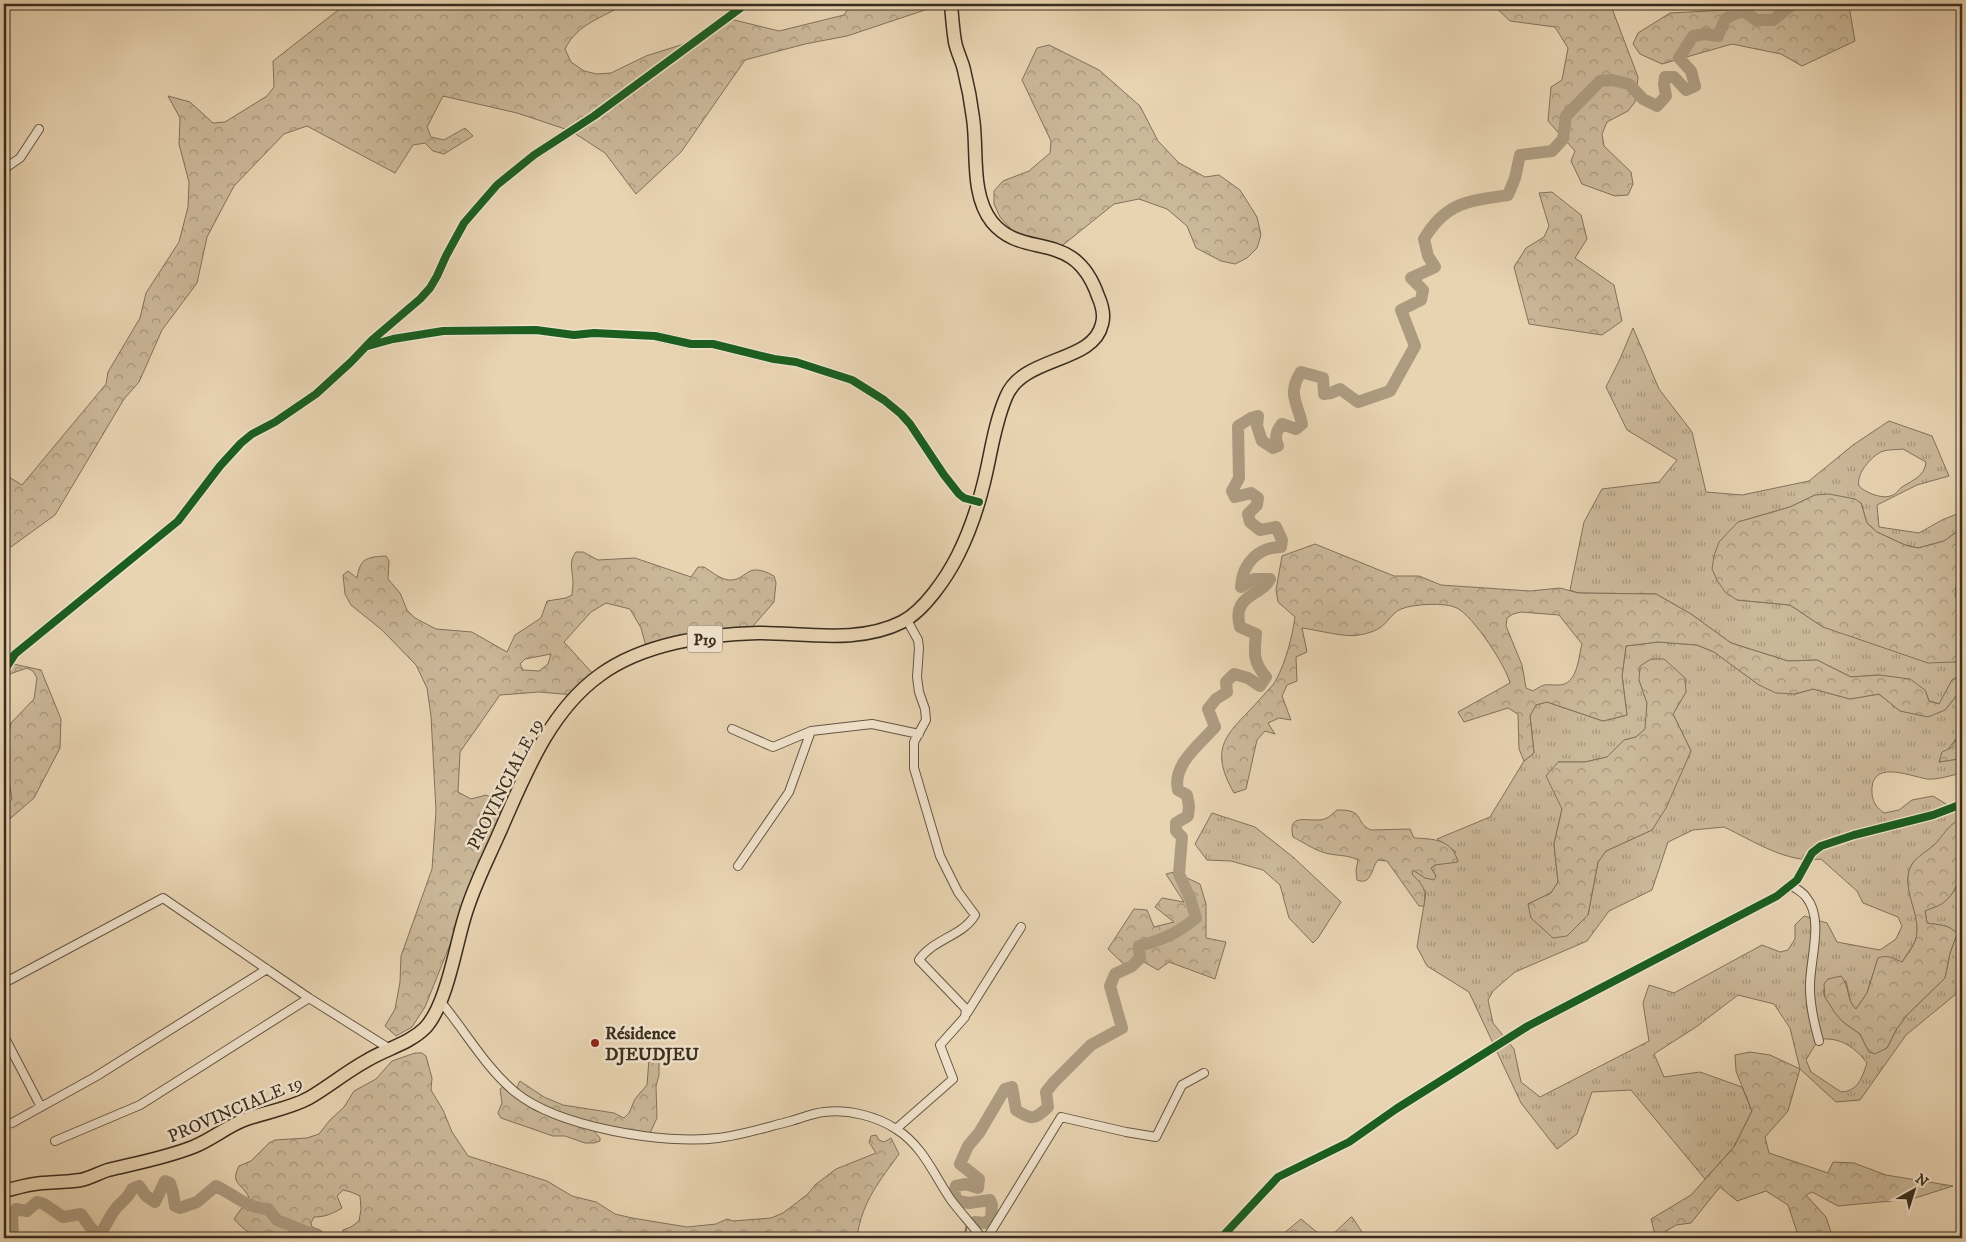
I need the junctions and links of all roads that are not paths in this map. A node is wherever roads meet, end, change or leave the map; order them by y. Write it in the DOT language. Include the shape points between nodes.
graph roads {
  1 [pos="746,4"];
  2 [pos="951,4"];
  3 [pos="39,128"];
  4 [pos="4,169"];
  5 [pos="365,347"];
  6 [pos="979,502"];
  7 [pos="907,620"];
  8 [pos="4,671"];
  9 [pos="732,729"];
  10 [pos="811,731"];
  11 [pos="919,734"];
  12 [pos="1962,804"];
  13 [pos="738,866"];
  14 [pos="1791,885"];
  15 [pos="1021,927"];
  16 [pos="267,969"];
  17 [pos="4,983"];
  18 [pos="309,998"];
  19 [pos="441,1002"];
  20 [pos="967,1013"];
  21 [pos="4,1036"];
  22 [pos="1819,1041"];
  23 [pos="390,1049"];
  24 [pos="1204,1073"];
  25 [pos="41,1107"];
  26 [pos="4,1125"];
  27 [pos="896,1129"];
  28 [pos="55,1141"];
  29 [pos="4,1191"];
  30 [pos="982,1238"];
  31 [pos="987,1238"];
  32 [pos="1221,1238"];
  1 -- 5 [label="street" via="594,116 534,155 497,185 464,223 430,288"];
  2 -- 6 [label="main road, PROVINCIALE 19 / P19" via="956,46 973,119 978,187 988,217 1006,235 1064,252 1074,259 1094,285 1103,313 1098,334 1084,348 1028,372 1012,384 992,440"];
  3 -- 4 [label="street" via="20,158"];
  5 -- 6 [label="street" via="443,331 536,330 574,335 654,336 691,344 713,344 796,362 852,380 884,400 910,424 959,494"];
  5 -- 8 [label="street" via="316,394 241,443 178,521 15,654"];
  6 -- 7 [label="main road, PROVINCIALE 19 / P19" via="957,557 930,598"];
  7 -- 11 [label="street" via="920,648 916,677 926,720"];
  7 -- 19 [label="main road, PROVINCIALE 19 / P19" via="877,631 858,633 756,633 701,639 663,646 596,677 556,721 520,785 472,892"];
  9 -- 10 [label="street" via="772,747"];
  10 -- 11 [label="street" via="872,724"];
  10 -- 13 [label="street" via="789,792"];
  11 -- 20 [label="street" via="914,742 914,768 940,856 958,892 975,915 965,927 933,946 919,960"];
  12 -- 14 [label="street" via="1924,818 1821,846 1812,853"];
  14 -- 22 [label="street" via="1807,897 1814,910 1816,923 1809,986"];
  14 -- 32 [label="street" via="1777,896 1528,1026 1396,1109 1350,1142 1278,1177"];
  15 -- 20 [label="street"];
  16 -- 17 [label="street" via="163,898"];
  16 -- 18 [label="street"];
  16 -- 25 [label="street" via="95,1077"];
  18 -- 23 [label="street"];
  18 -- 28 [label="street" via="140,1104"];
  19 -- 23 [label="main road, PROVINCIALE 19 / P19" via="425,1028"];
  19 -- 27 [label="street" via="477,1050 515,1092 537,1106 586,1124 645,1136 718,1138 822,1112 836,1112 878,1120"];
  20 -- 27 [label="street" via="940,1044 953,1079"];
  21 -- 25 [label="street"];
  23 -- 29 [label="main road, PROVINCIALE 19 / P19" via="369,1058 304,1101 239,1122 208,1141 163,1158 82,1180 35,1184"];
  24 -- 31 [label="street" via="1182,1085 1156,1137 1061,1117"];
  25 -- 26 [label="street"];
  27 -- 30 [label="street" via="919,1150 952,1202"];
}
